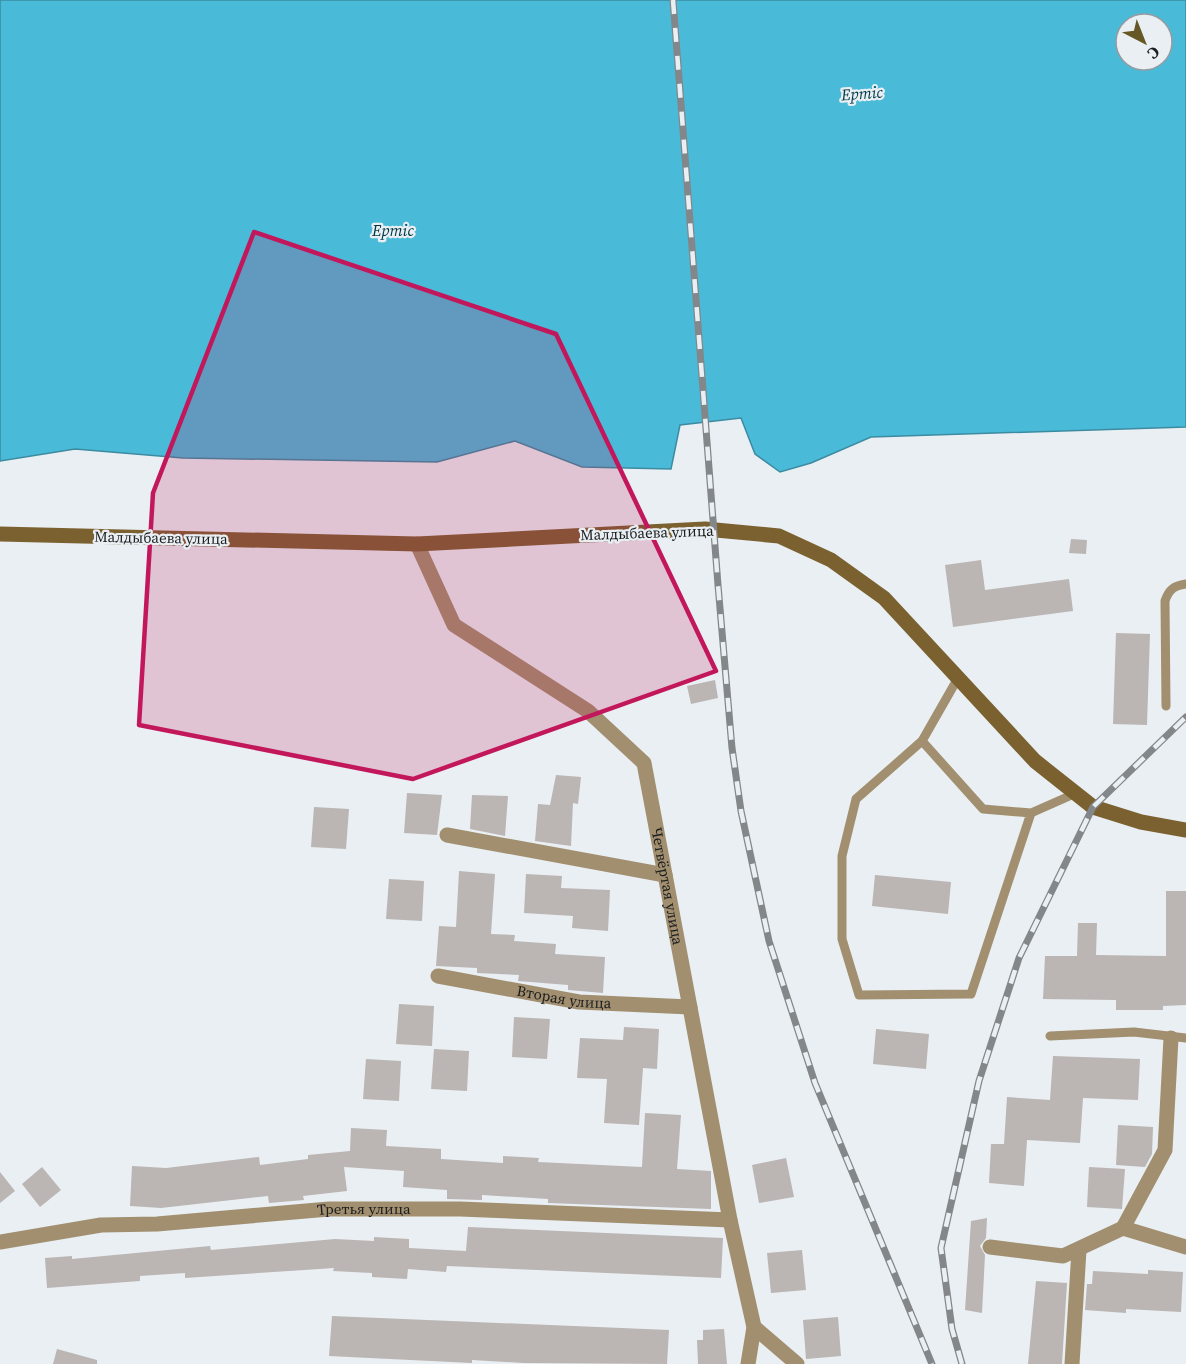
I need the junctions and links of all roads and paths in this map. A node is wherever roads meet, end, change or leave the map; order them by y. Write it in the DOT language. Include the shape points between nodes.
graph roads {
  1 [pos="0,534"];
  2 [pos="417,544"];
  3 [pos="1186,584"];
  4 [pos="958,678"];
  5 [pos="1166,706"];
  6 [pos="922,741"];
  7 [pos="1074,794"];
  8 [pos="1031,813"];
  9 [pos="1186,830"];
  10 [pos="447,835"];
  11 [pos="665,875"];
  12 [pos="438,976"];
  13 [pos="690,1007"];
  14 [pos="1050,1036"];
  15 [pos="1178,1038"];
  16 [pos="730,1220"];
  17 [pos="1124,1228"];
  18 [pos="0,1242"];
  19 [pos="1186,1247"];
  20 [pos="990,1248"];
  21 [pos="1079,1250"];
  22 [pos="754,1328"];
  23 [pos="748,1364"];
  24 [pos="797,1364"];
  25 [pos="1072,1364"];
  1 -- 2 [label="main road, Малдыбаева улица"];
  2 -- 4 [label="main road, Малдыбаева улица" via="705,529 778,536 831,560 884,598"];
  2 -- 11 [label="street, Четвёртая улица" via="454,626 588,711 644,763"];
  3 -- 5 [label="lane" via="1174,586 1165,601"];
  4 -- 6 [label="lane"];
  4 -- 7 [label="main road, Малдыбаева улица" via="1035,761"];
  6 -- 8 [label="lane" via="983,809"];
  6 -- 8 [label="lane" via="856,799 843,850 842,939 859,995 971,994"];
  7 -- 8 [label="lane"];
  7 -- 9 [label="main road, Малдыбаева улица" via="1093,807 1141,822"];
  10 -- 11 [label="street"];
  11 -- 13 [label="street, Четвёртая улица"];
  12 -- 13 [label="street, Вторая улица" via="579,1002"];
  13 -- 16 [label="street, Четвёртая улица"];
  14 -- 15 [label="lane" via="1134,1032"];
  15 -- 17 [label="street" via="1165,1150"];
  16 -- 18 [label="street, Третья улица" via="460,1209 329,1209 101,1225"];
  16 -- 22 [label="street, Четвёртая улица"];
  17 -- 19 [label="street"];
  17 -- 21 [label="street"];
  20 -- 21 [label="street" via="1063,1256"];
  21 -- 25 [label="street"];
  22 -- 23 [label="street, Четвёртая улица"];
  22 -- 24 [label="street"];
}
